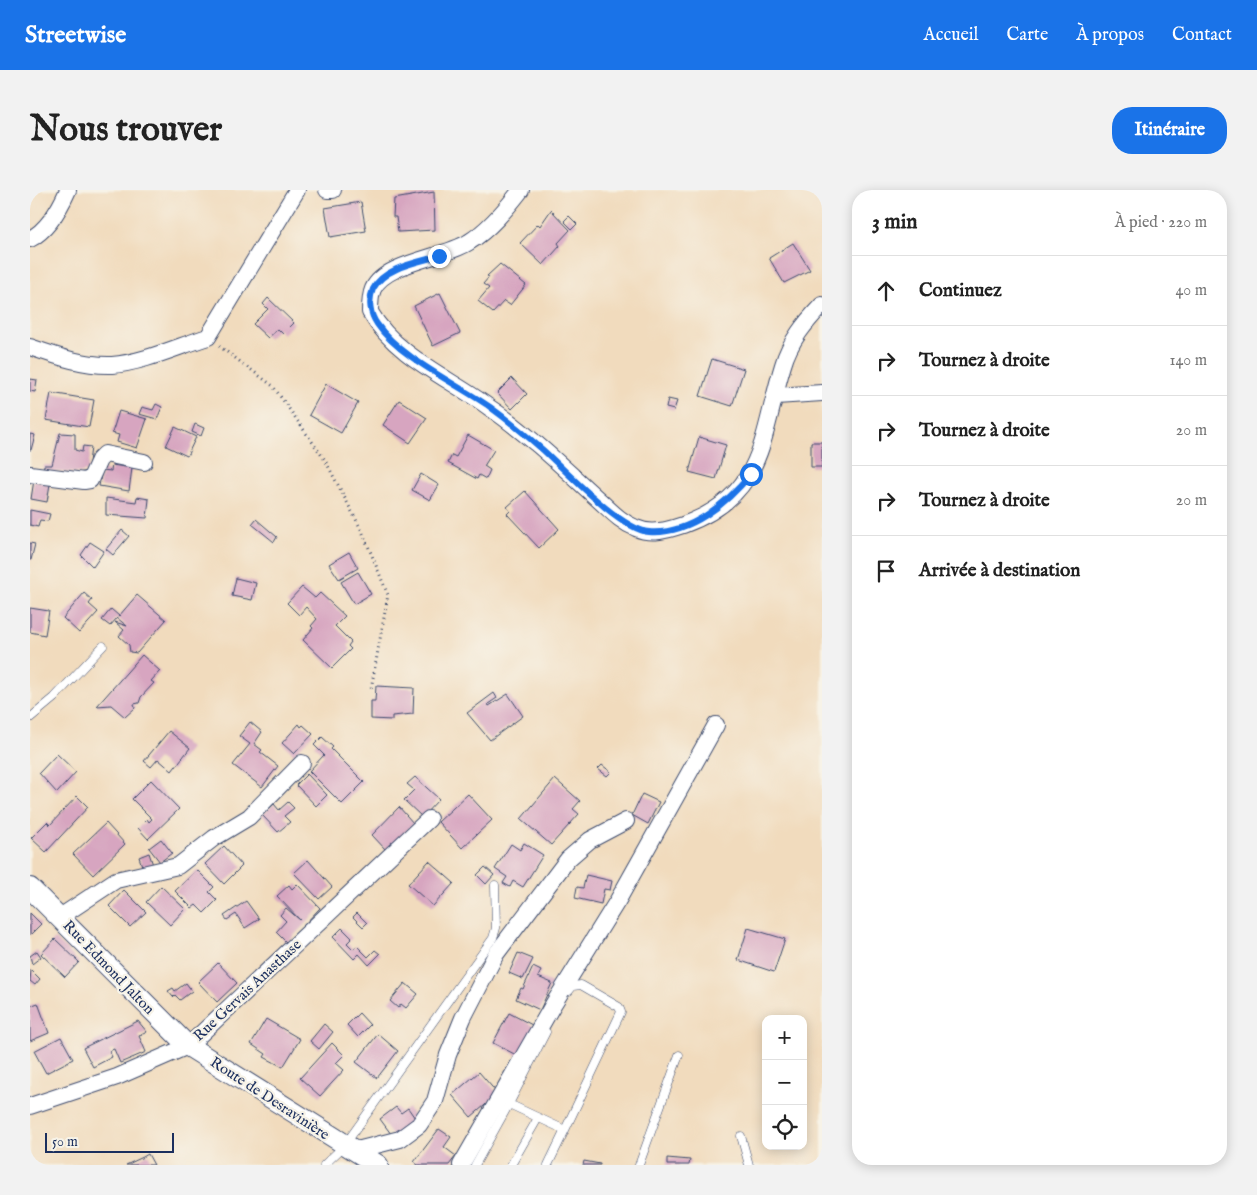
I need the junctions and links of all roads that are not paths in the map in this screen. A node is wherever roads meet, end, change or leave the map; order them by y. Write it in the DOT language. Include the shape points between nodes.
graph roads {
  1 [pos="68,190"];
  2 [pos="297,190"];
  3 [pos="327,190"];
  4 [pos="333,190"];
  5 [pos="521,190"];
  6 [pos="30,240"];
  7 [pos="822,305"];
  8 [pos="30,346"];
  9 [pos="822,393"];
  10 [pos="776,396"];
  11 [pos="144,462"];
  12 [pos="30,474"];
  13 [pos="103,646"];
  14 [pos="30,718"];
  15 [pos="716,725"];
  16 [pos="302,763"];
  17 [pos="429,819"];
  18 [pos="626,820"];
  19 [pos="495,885"];
  20 [pos="30,888"];
  21 [pos="60,917"];
  22 [pos="188,1046"];
  23 [pos="679,1055"];
  24 [pos="509,1104"];
  25 [pos="30,1106"];
  26 [pos="538,1118"];
  27 [pos="565,1130"];
  28 [pos="741,1136"];
  29 [pos="348,1148"];
  30 [pos="324,1165"];
  31 [pos="378,1165"];
  32 [pos="461,1165"];
  33 [pos="475,1165"];
  34 [pos="512,1165"];
  35 [pos="548,1165"];
  36 [pos="639,1165"];
  37 [pos="749,1165"];
  1 -- 6 [label="street" via="59,210"];
  2 -- 8 [label="street" via="208,337 112,365 86,363"];
  3 -- 4 [label="street"];
  5 -- 10 [label="street" via="508,207 470,242 400,268 383,277 373,288 370,312 391,341 490,407 617,517 648,532 667,531 700,519 733,495 751,474 764,444"];
  7 -- 10 [label="street" via="801,327 783,363"];
  9 -- 10 [label="street"];
  11 -- 12 [label="street" via="105,454 90,480 84,481"];
  13 -- 14 [label="lane" via="54,698"];
  15 -- 32 [label="street" via="618,900 554,1003"];
  16 -- 21 [label="street" via="249,817 214,838 178,866 116,880"];
  17 -- 22 [label="street, Rue Gervais Anasthase"];
  18 -- 29 [label="street" via="590,840 568,859 496,954 459,1027 435,1101 419,1125 400,1139"];
  19 -- 29 [label="lane" via="496,928 493,938"];
  20 -- 21 [label="street, Rue Edmond Jalton"];
  21 -- 22 [label="street, Rue Edmond Jalton"];
  22 -- 25 [label="street, Rue Gervais Anasthase" via="117,1077"];
  22 -- 29 [label="street, Route de Desravinière"];
  23 -- 36 [label="lane"];
  24 -- 26 [label="lane"];
  24 -- 27 [label="lane" via="570,990 580,984 619,1007 621,1012"];
  24 -- 33 [label="lane"];
  26 -- 27 [label="lane"];
  26 -- 34 [label="lane"];
  27 -- 35 [label="lane"];
  28 -- 37 [label="lane"];
  29 -- 30 [label="lane"];
  29 -- 31 [label="street, Route de Desravinière"];
}
